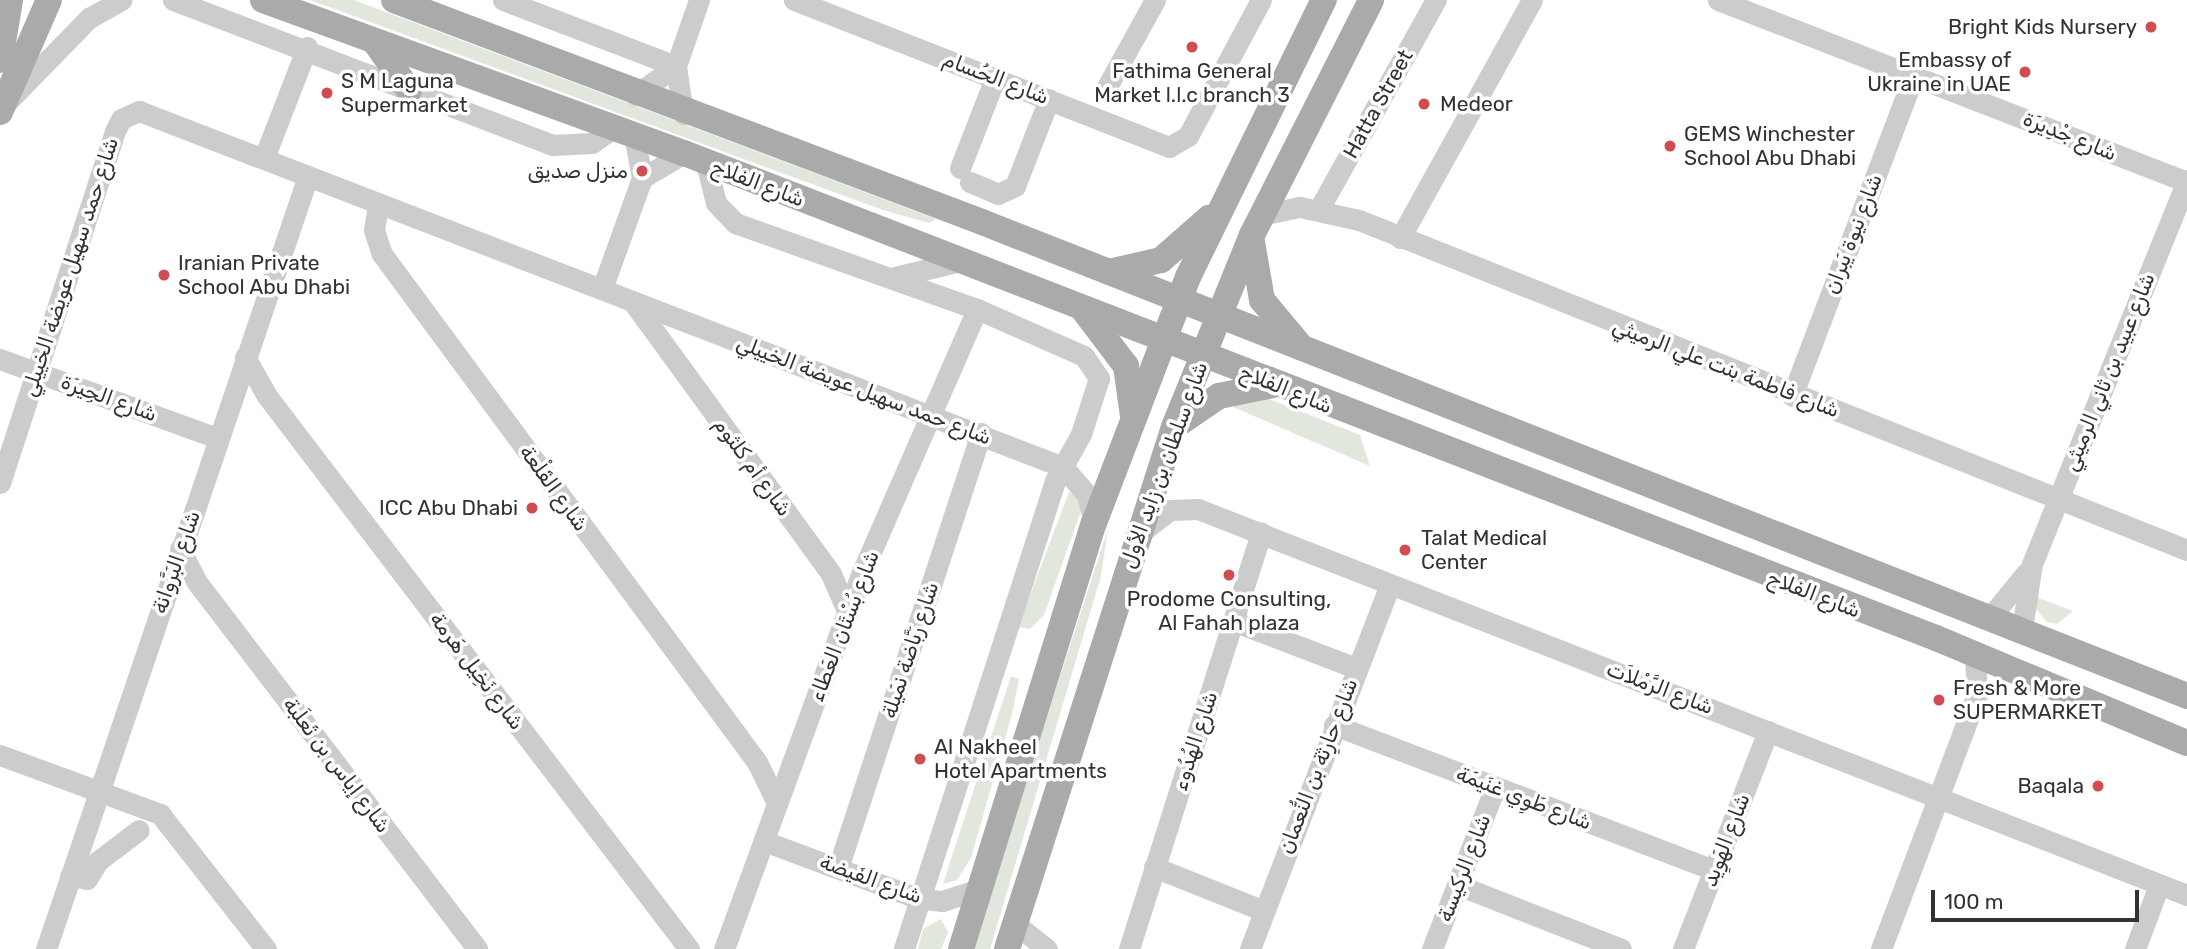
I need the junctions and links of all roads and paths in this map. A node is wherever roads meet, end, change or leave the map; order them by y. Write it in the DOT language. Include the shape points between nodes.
graph roads {
  1 [pos="10,0"];
  2 [pos="67,0"];
  3 [pos="121,0"];
  4 [pos="173,0"];
  5 [pos="263,0"];
  6 [pos="394,0"];
  7 [pos="503,0"];
  8 [pos="699,0"];
  9 [pos="794,0"];
  10 [pos="1155,0"];
  11 [pos="1261,0"];
  12 [pos="1324,0"];
  13 [pos="1371,0"];
  14 [pos="1436,0"];
  15 [pos="1532,0"];
  16 [pos="1718,0"];
  17 [pos="1757,7"];
  18 [pos="44,12"];
  19 [pos="374,41"];
  20 [pos="307,47"];
  21 [pos="0,60"];
  22 [pos="676,66"];
  23 [pos="1914,73"];
  24 [pos="995,78"];
  25 [pos="1108,85"];
  26 [pos="409,90"];
  27 [pos="635,95"];
  28 [pos="1049,99"];
  29 [pos="1,110"];
  30 [pos="683,114"];
  31 [pos="624,131"];
  32 [pos="264,158"];
  33 [pos="695,158"];
  34 [pos="308,176"];
  35 [pos="642,177"];
  36 [pos="2187,181"];
  37 [pos="378,205"];
  38 [pos="1219,209"];
  39 [pos="1319,209"];
  40 [pos="1257,225"];
  41 [pos="1400,238"];
  42 [pos="960,261"];
  43 [pos="1106,272"];
  44 [pos="895,277"];
  45 [pos="602,289"];
  46 [pos="634,302"];
  47 [pos="1179,302"];
  48 [pos="977,309"];
  49 [pos="1084,310"];
  50 [pos="1218,318"];
  51 [pos="703,330"];
  52 [pos="1164,342"];
  53 [pos="245,357"];
  54 [pos="1202,357"];
  55 [pos="1314,358"];
  56 [pos="0,359"];
  57 [pos="676,360"];
  58 [pos="36,372"];
  59 [pos="1277,384"];
  60 [pos="234,389"];
  61 [pos="267,396"];
  62 [pos="1792,396"];
  63 [pos="936,414"];
  64 [pos="1133,424"];
  65 [pos="1174,427"];
  66 [pos="981,433"];
  67 [pos="217,438"];
  68 [pos="1063,467"];
  69 [pos="0,482"];
  70 [pos="2057,498"];
  71 [pos="1094,523"];
  72 [pos="1261,532"];
  73 [pos="1137,536"];
  74 [pos="180,549"];
  75 [pos="2187,550"];
  76 [pos="2032,564"];
  77 [pos="863,570"];
  78 [pos="831,574"];
  79 [pos="169,580"];
  80 [pos="196,581"];
  81 [pos="1390,585"];
  82 [pos="848,613"];
  83 [pos="1991,616"];
  84 [pos="1233,621"];
  85 [pos="2022,629"];
  86 [pos="1975,655"];
  87 [pos="1356,668"];
  88 [pos="2006,668"];
  89 [pos="1977,695"];
  90 [pos="2187,696"];
  91 [pos="1334,725"];
  92 [pos="1768,731"];
  93 [pos="2187,743"];
  94 [pos="0,755"];
  95 [pos="757,762"];
  96 [pos="791,767"];
  97 [pos="99,788"];
  98 [pos="1495,788"];
  99 [pos="1938,799"];
  100 [pos="777,803"];
  101 [pos="139,830"];
  102 [pos="764,841"];
  103 [pos="1154,867"];
  104 [pos="838,868"];
  105 [pos="1714,870"];
  106 [pos="70,876"];
  107 [pos="1458,885"];
  108 [pos="2159,885"];
  109 [pos="980,889"];
  110 [pos="2187,895"];
  111 [pos="917,898"];
  112 [pos="1264,911"];
  113 [pos="1014,923"];
  114 [pos="726,944"];
  115 [pos="47,948"];
  116 [pos="690,948"];
  117 [pos="1041,948"];
  118 [pos="266,949"];
  119 [pos="477,949"];
  120 [pos="709,949"];
  121 [pos="904,949"];
  122 [pos="961,949"];
  123 [pos="1007,949"];
  124 [pos="1129,949"];
  125 [pos="1250,949"];
  126 [pos="1432,949"];
  127 [pos="1621,949"];
  128 [pos="1684,949"];
  129 [pos="1881,949"];
  130 [pos="2135,949"];
  1 -- 21 [label="main road"];
  2 -- 18 [label="main road"];
  3 -- 29 [label="street" via="89,18"];
  4 -- 20 [label="street"];
  5 -- 19 [label="main road, شارع الفلاح"];
  6 -- 27 [label="main road, شارع الفلاح"];
  7 -- 22 [label="street"];
  8 -- 22 [label="street"];
  9 -- 24 [label="street, شارع الحُسام"];
  10 -- 25 [label="street"];
  11 -- 28 [label="street, شارع الحُسام" via="1191,130 1176,145 1161,147"];
  12 -- 38 [label="main road, شارع سلطان بن زايد الأول"];
  13 -- 40 [label="main road, شارع سلطان بن زايد الأول"];
  14 -- 39 [label="street, Hatta Street"];
  15 -- 41 [label="street"];
  16 -- 17 [label="street, شارع جْدِيرَة"];
  17 -- 23 [label="street, شارع جْدِيرَة"];
  18 -- 29 [label="main road"];
  19 -- 26 [label="main road"];
  19 -- 31 [label="main road, شارع الفلاح"];
  20 -- 26 [label="street"];
  20 -- 32 [label="street"];
  22 -- 27 [label="street"];
  22 -- 30 [label="street"];
  23 -- 36 [label="street, شارع جْدِيرَة"];
  23 -- 62 [label="street, شارع نيوة يَبران"];
  24 -- 28 [label="street, شارع الحُسام"];
  24 -- 28 [label="street" via="965,175 998,194 1015,186"];
  26 -- 31 [label="street" via="552,145 592,143"];
  27 -- 30 [label="main road, شارع الفلاح"];
  30 -- 43 [label="main road, شارع الفلاح"];
  31 -- 33 [label="main road, شارع الفلاح"];
  31 -- 35 [label="street"];
  32 -- 34 [label="street, شارع حمد سهيل عويضة الخييلي"];
  32 -- 58 [label="street, شارع حمد سهيل عويضة الخييلي" via="145,112 121,119"];
  33 -- 35 [label="street"];
  33 -- 42 [label="main road, شارع الفلاح"];
  33 -- 44 [label="street" via="716,203 735,223"];
  34 -- 37 [label="street, شارع حمد سهيل عويضة الخييلي"];
  34 -- 53 [label="street, شارع البَرَّوانة"];
  35 -- 45 [label="street"];
  36 -- 70 [label="street, شارع عبيد بن ثاني الرميثي"];
  37 -- 45 [label="street, شارع حمد سهيل عويضة الخييلي"];
  37 -- 95 [label="street, شارع القَلْعة" via="374,230 382,254"];
  38 -- 43 [label="main road" via="1161,260"];
  38 -- 47 [label="main road, شارع سلطان بن زايد الأول"];
  39 -- 40 [label="street, شارع فاطمة بنت علي الرميثي"];
  39 -- 41 [label="street, شارع فاطمة بنت علي الرميثي"];
  40 -- 50 [label="main road, شارع سلطان بن زايد الأول"];
  40 -- 55 [label="main road" via="1262,300"];
  41 -- 62 [label="street, شارع فاطمة بنت علي الرميثي"];
  42 -- 44 [label="street"];
  42 -- 49 [label="main road, شارع الفلاح"];
  43 -- 47 [label="main road, شارع الفلاح"];
  44 -- 48 [label="street"];
  45 -- 46 [label="street, شارع حمد سهيل عويضة الخييلي"];
  46 -- 51 [label="street, شارع حمد سهيل عويضة الخييلي"];
  46 -- 57 [label="street, شارع أم كلثوم"];
  47 -- 50 [label="main road, شارع الفلاح"];
  47 -- 52 [label="main road, شارع سلطان بن زايد الأول"];
  48 -- 63 [label="street, شارع بُسْتَان العَطاء"];
  48 -- 68 [label="street" via="1084,356 1096,369 1096,396"];
  49 -- 52 [label="main road, شارع الفلاح"];
  49 -- 64 [label="main road" via="1126,366"];
  50 -- 54 [label="main road, شارع سلطان بن زايد الأول"];
  50 -- 55 [label="main road, شارع الفلاح"];
  51 -- 57 [label="street"];
  51 -- 63 [label="street, شارع حمد سهيل عويضة الخييلي"];
  52 -- 54 [label="main road, شارع الفلاح"];
  52 -- 64 [label="main road, شارع سلطان بن زايد الأول"];
  53 -- 60 [label="street, شارع البَرَّوانة"];
  53 -- 61 [label="street, شارع نَخِيل هَرمة"];
  54 -- 59 [label="main road, شارع الفلاح"];
  54 -- 65 [label="main road, شارع سلطان بن زايد الأول"];
  55 -- 83 [label="main road, شارع الفلاح"];
  56 -- 58 [label="street, شارع الجِيرَة"];
  57 -- 78 [label="street, شارع أم كلثوم"];
  58 -- 67 [label="street, شارع الجِيرَة"];
  58 -- 69 [label="street, شارع حمد سهيل عويضة الخييلي"];
  59 -- 65 [label="main road" via="1219,396"];
  59 -- 86 [label="main road, شارع الفلاح"];
  60 -- 61 [label="street"];
  60 -- 67 [label="street, شارع البَرَّوانة"];
  61 -- 116 [label="street, شارع نَخِيل هَرمة"];
  62 -- 70 [label="street, شارع فاطمة بنت علي الرميثي"];
  63 -- 66 [label="street, شارع حمد سهيل عويضة الخييلي"];
  63 -- 77 [label="street, شارع بُسْتَان العَطاء"];
  64 -- 71 [label="main road, شارع سلطان بن زايد الأول"];
  65 -- 73 [label="main road, شارع سلطان بن زايد الأول"];
  66 -- 68 [label="street, شارع حمد سهيل عويضة الخييلي"];
  66 -- 104 [label="street, شارع رَبَّاضة نمَيلة"];
  67 -- 74 [label="street, شارع البَرَّوانة"];
  68 -- 71 [label="street, شارع حمد سهيل عويضة الخييلي" via="1087,495"];
  68 -- 111 [label="street"];
  70 -- 75 [label="street, شارع فاطمة بنت علي الرميثي"];
  70 -- 76 [label="street, شارع عبيد بن ثاني الرميثي"];
  71 -- 109 [label="main road, شارع سلطان بن زايد الأول"];
  72 -- 73 [label="street, شارع الرَّمْلاَت" via="1185,507 1157,516"];
  72 -- 81 [label="street, شارع الرَّمْلاَت"];
  72 -- 84 [label="street, شارع الهُدُوء"];
  73 -- 113 [label="main road, شارع سلطان بن زايد الأول"];
  74 -- 79 [label="street, شارع البَرَّوانة"];
  74 -- 80 [label="street, شارع إياس بن ثَعلَبة"];
  76 -- 83 [label="street, شارع عبيد بن ثاني الرميثي"];
  76 -- 85 [label="street, شارع عبيد بن ثاني الرميثي"];
  77 -- 78 [label="street"];
  77 -- 82 [label="street, شارع بُسْتَان العَطاء"];
  78 -- 82 [label="street, شارع أم كلثوم"];
  79 -- 80 [label="street"];
  79 -- 97 [label="street, شارع البَرَّوانة"];
  80 -- 119 [label="street, شارع إياس بن ثَعلَبة"];
  81 -- 87 [label="street, شارع حارِثة بن النُّعمان"];
  81 -- 92 [label="street, شارع الرَّمْلاَت"];
  82 -- 96 [label="street, شارع بُسْتَان العَطاء"];
  83 -- 85 [label="main road, شارع الفلاح"];
  84 -- 87 [label="street"];
  84 -- 103 [label="street, شارع الهُدُوء"];
  85 -- 90 [label="main road, شارع الفلاح"];
  86 -- 88 [label="main road, شارع الفلاح"];
  86 -- 89 [label="street"];
  87 -- 91 [label="street, شارع حارِثة بن النُّعمان"];
  88 -- 89 [label="street"];
  88 -- 93 [label="main road, شارع الفلاح"];
  89 -- 99 [label="street"];
  91 -- 98 [label="street, شارع طَوِي غنَيمَة"];
  91 -- 112 [label="street, شارع حارِثة بن النُّعمان"];
  92 -- 99 [label="street, شارع الرَّمْلاَت"];
  92 -- 105 [label="street, شارع الهَوِيد"];
  94 -- 97 [label="street"];
  95 -- 96 [label="street"];
  95 -- 100 [label="street, شارع القَلْعة"];
  96 -- 100 [label="street, شارع بُسْتَان العَطاء"];
  97 -- 106 [label="street, شارع البَرَّوانة"];
  97 -- 118 [label="street" via="169,821"];
  98 -- 105 [label="street, شارع طَوِي غنَيمَة"];
  98 -- 107 [label="street, شارع الركيسة"];
  99 -- 108 [label="street, شارع الرَّمْلاَت"];
  99 -- 129 [label="street"];
  100 -- 102 [label="street, شارع بُسْتَان العَطاء"];
  101 -- 106 [label="street" via="98,861 87,879"];
  102 -- 104 [label="street, شارع الفَيضة"];
  102 -- 114 [label="street, شارع بُسْتَان العَطاء"];
  103 -- 112 [label="street"];
  103 -- 124 [label="street, شارع الهُدُوء"];
  104 -- 111 [label="street, شارع الفَيضة"];
  105 -- 128 [label="street, شارع الهَوِيد"];
  106 -- 115 [label="street, شارع البَرَّوانة"];
  107 -- 126 [label="street, شارع الركيسة"];
  107 -- 127 [label="street"];
  108 -- 110 [label="street, شارع الرَّمْلاَت"];
  108 -- 130 [label="street"];
  109 -- 111 [label="street, شارع الفَيضة" via="942,901"];
  109 -- 122 [label="main road, شارع سلطان بن زايد الأول"];
  111 -- 121 [label="street"];
  112 -- 125 [label="street, شارع حارِثة بن النُّعمان"];
  113 -- 117 [label="street"];
  113 -- 123 [label="main road, شارع سلطان بن زايد الأول"];
  114 -- 120 [label="street"];
}
